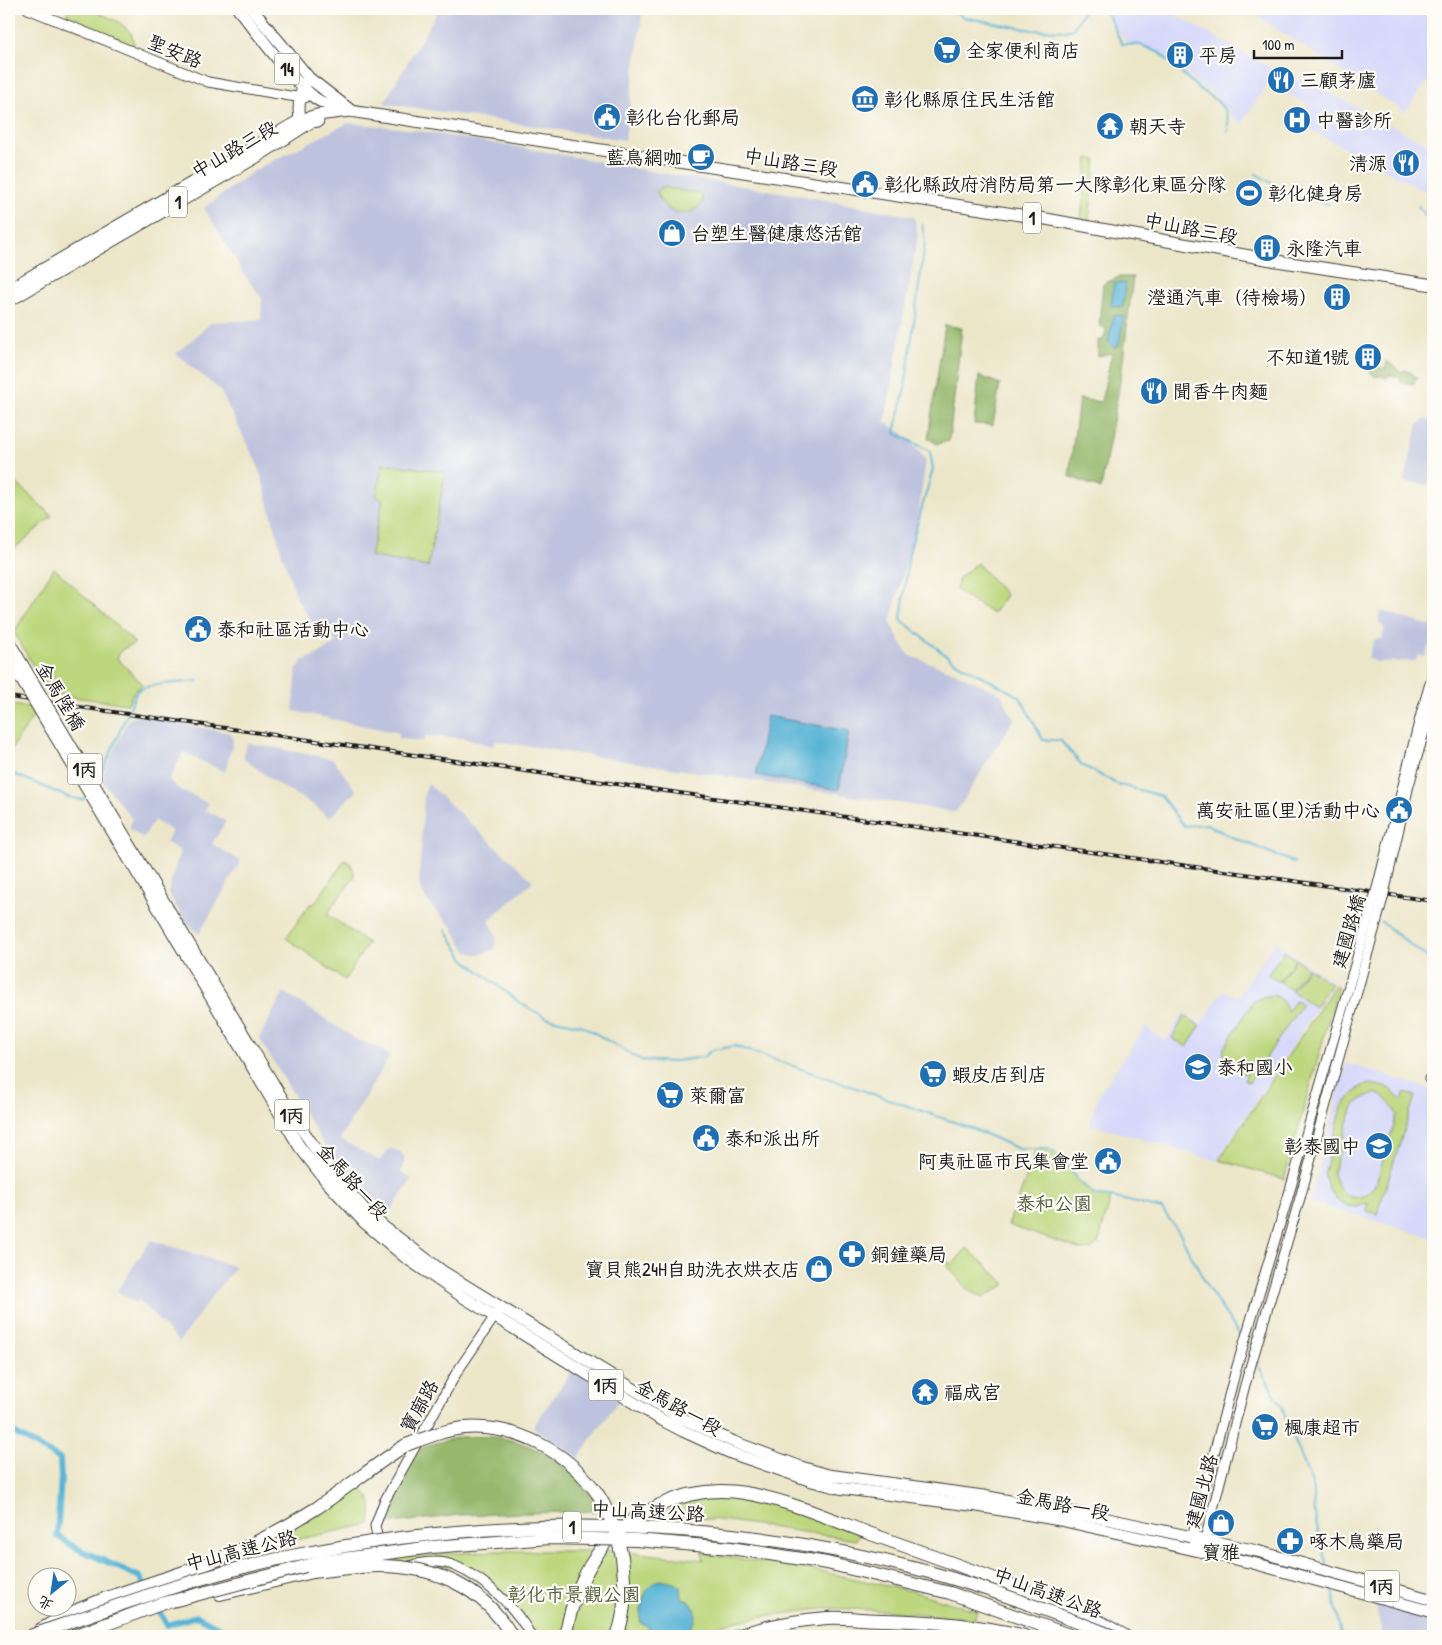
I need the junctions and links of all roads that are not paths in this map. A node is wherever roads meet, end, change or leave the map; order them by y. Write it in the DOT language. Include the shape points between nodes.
graph roads {
  1 [pos="28,9"];
  2 [pos="238,9"];
  3 [pos="252,9"];
  4 [pos="307,92"];
  5 [pos="350,110"];
  6 [pos="306,122"];
  7 [pos="1433,285"];
  8 [pos="9,289"];
  9 [pos="9,301"];
  10 [pos="9,642"];
  11 [pos="9,660"];
  12 [pos="1433,673"];
  13 [pos="1433,701"];
  14 [pos="158,899"];
  15 [pos="1288,1197"];
  16 [pos="1300,1198"];
  17 [pos="499,1313"];
  18 [pos="1192,1538"];
  19 [pos="1205,1540"];
  20 [pos="1198,1551"];
  21 [pos="1433,1600"];
  22 [pos="161,1604"];
  23 [pos="1433,1612"];
  24 [pos="30,1636"];
  25 [pos="74,1636"];
  26 [pos="512,1636"];
  27 [pos="531,1636"];
  28 [pos="565,1636"];
  29 [pos="617,1636"];
  30 [pos="737,1636"];
  31 [pos="1025,1636"];
  32 [pos="1072,1636"];
  33 [pos="1114,1636"];
  34 [pos="1125,1636"];
  1 -- 4 [label="street, 聖安路" via="208,82"];
  2 -- 4 [label="main road, 14"];
  3 -- 4 [label="main road, 14"];
  4 -- 5 [label="main road, 14" via="334,107"];
  4 -- 5 [label="main road, 14" via="337,98"];
  4 -- 6 [label="main road"];
  5 -- 6 [label="main road, 中山路三段 / 1"];
  5 -- 7 [label="main road, 中山路三段 / 1" via="1046,219 1277,261"];
  6 -- 8 [label="main road, 中山路三段 / 1"];
  6 -- 9 [label="main road, 中山路三段 / 1" via="256,158"];
  10 -- 14 [label="main road, 金馬陸橋 / 1丙, bridge"];
  11 -- 14 [label="main road, 金馬陸橋 / 1丙, bridge"];
  12 -- 15 [label="street, 建國路橋, bridge" via="1376,892"];
  13 -- 16 [label="street, 建國路橋, bridge"];
  14 -- 17 [label="main road, 金馬路一段 / 1丙" via="299,1146 322,1176 364,1222 398,1250 443,1284"];
  15 -- 18 [label="street, 建國北路" via="1235,1374"];
  16 -- 19 [label="street, 建國北路" via="1245,1385"];
  17 -- 18 [label="main road, 金馬路一段 / 1丙" via="679,1417 734,1442 810,1470 842,1478 978,1495"];
  17 -- 20 [label="main road, 金馬路一段 / 1丙" via="660,1419 731,1453 812,1482 1060,1520"];
  17 -- 27 [label="street, 寶廍路" via="457,1372 384,1502 375,1526 382,1566 404,1568 422,1562 453,1565 493,1591 514,1611"];
  18 -- 19 [label="main road, 金馬路一段 / 1丙"];
  18 -- 20 [label="street, 建國北路"];
  19 -- 20 [label="street, 建國北路"];
  19 -- 21 [label="main road, 金馬路一段 / 1丙"];
  20 -- 23 [label="main road, 金馬路一段 / 1丙"];
  22 -- 25 [label="highway, 中山高速公路 / 1, bridge"];
  22 -- 26 [label="highway, bridge" via="195,1600 314,1572 378,1566 408,1568 441,1575 470,1591 498,1616"];
  22 -- 32 [label="highway, 中山高速公路 / 1, bridge" via="321,1562 404,1550 542,1538 636,1540 731,1548 826,1563 950,1593"];
  24 -- 29 [label="highway, bridge" via="60,1617 229,1555 316,1508 406,1445 443,1431 465,1428 502,1431 544,1446 579,1471 600,1497 615,1529 622,1557 625,1604"];
  24 -- 33 [label="highway, 中山高速公路 / 1, bridge" via="206,1577 290,1556 375,1540 538,1526 676,1529 790,1542 930,1572 1033,1605"];
  28 -- 34 [label="highway, bridge" via="581,1582 597,1554 613,1535 634,1519 670,1500 725,1492 768,1498 849,1526 1066,1606"];
  30 -- 31 [label="highway" via="828,1618 917,1620"];
}
